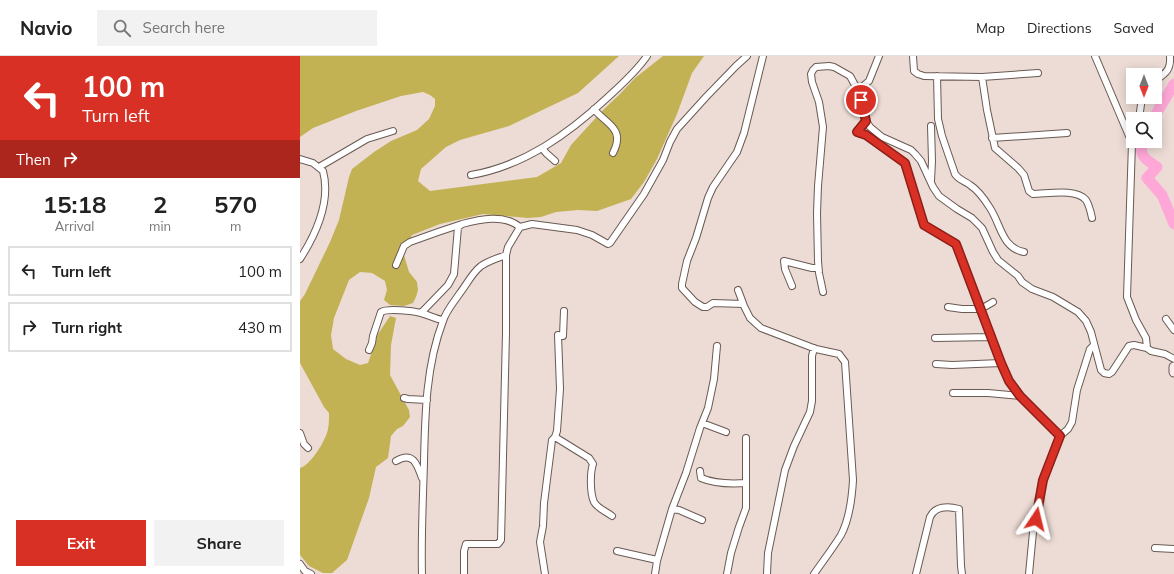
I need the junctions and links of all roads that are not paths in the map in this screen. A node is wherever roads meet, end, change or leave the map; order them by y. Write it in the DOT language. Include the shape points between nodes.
graph roads {
  1 [pos="647,56"];
  2 [pos="747,56"];
  3 [pos="762,56"];
  4 [pos="879,56"];
  5 [pos="913,56"];
  6 [pos="1095,56"];
  7 [pos="1170,56"];
  8 [pos="1038,73"];
  9 [pos="937,76"];
  10 [pos="1162,76"];
  11 [pos="982,77"];
  12 [pos="861,92"];
  13 [pos="594,109"];
  14 [pos="866,121"];
  15 [pos="931,126"];
  16 [pos="1126,127"];
  17 [pos="393,131"];
  18 [pos="1067,133"];
  19 [pos="992,138"];
  20 [pos="542,148"];
  21 [pos="1132,148"];
  22 [pos="613,153"];
  23 [pos="300,158"];
  24 [pos="556,161"];
  25 [pos="319,167"];
  26 [pos="471,175"];
  27 [pos="931,182"];
  28 [pos="1092,218"];
  29 [pos="458,226"];
  30 [pos="520,227"];
  31 [pos="1024,252"];
  32 [pos="506,256"];
  33 [pos="300,259"];
  34 [pos="396,265"];
  35 [pos="818,268"];
  36 [pos="792,286"];
  37 [pos="738,290"];
  38 [pos="823,292"];
  39 [pos="993,302"];
  40 [pos="743,304"];
  41 [pos="948,307"];
  42 [pos="980,309"];
  43 [pos="564,311"];
  44 [pos="421,313"];
  45 [pos="1166,319"];
  46 [pos="443,320"];
  47 [pos="1174,330"];
  48 [pos="935,338"];
  49 [pos="992,338"];
  50 [pos="1094,345"];
  51 [pos="717,346"];
  52 [pos="814,348"];
  53 [pos="1147,348"];
  54 [pos="369,350"];
  55 [pos="1174,359"];
  56 [pos="1001,363"];
  57 [pos="936,364"];
  58 [pos="1174,367"];
  59 [pos="1174,372"];
  60 [pos="953,393"];
  61 [pos="1020,396"];
  62 [pos="404,398"];
  63 [pos="427,400"];
  64 [pos="702,423"];
  65 [pos="726,432"];
  66 [pos="300,433"];
  67 [pos="1060,436"];
  68 [pos="555,437"];
  69 [pos="746,438"];
  70 [pos="308,448"];
  71 [pos="396,461"];
  72 [pos="700,471"];
  73 [pos="423,481"];
  74 [pos="746,483"];
  75 [pos="672,509"];
  76 [pos="612,516"];
  77 [pos="702,520"];
  78 [pos="1155,548"];
  79 [pos="1174,549"];
  80 [pos="617,551"];
  81 [pos="657,560"];
  82 [pos="300,564"];
  83 [pos="311,574"];
  84 [pos="422,574"];
  85 [pos="464,574"];
  86 [pos="545,574"];
  87 [pos="655,574"];
  88 [pos="727,574"];
  89 [pos="767,574"];
  90 [pos="814,574"];
  91 [pos="916,574"];
  92 [pos="962,574"];
  93 [pos="1029,574"];
  1 -- 13 [label="street" via="625,82"];
  2 -- 30 [label="street" via="677,129 644,194 610,243 577,230 532,224"];
  3 -- 40 [label="street" via="744,133 737,152 708,198 682,284 682,288 703,308 713,303"];
  4 -- 12 [label="street"];
  5 -- 9 [label="street" via="916,72 924,76"];
  6 -- 16 [label="street"];
  7 -- 10 [label="street" via="1170,65"];
  8 -- 11 [label="street"];
  9 -- 11 [label="street"];
  9 -- 31 [label="street" via="938,120 955,174 971,185 984,200 995,216 1009,246"];
  11 -- 19 [label="street"];
  12 -- 14 [label="street"];
  12 -- 35 [label="street" via="850,76 834,67 816,67 811,74 823,127 817,192"];
  13 -- 20 [label="street"];
  13 -- 22 [label="street" via="617,134"];
  14 -- 27 [label="street" via="882,137 910,150 920,161"];
  14 -- 42 [label="street" via="857,132 866,135 905,163 924,225 956,244"];
  15 -- 27 [label="street"];
  17 -- 25 [label="street" via="367,140"];
  18 -- 19 [label="street"];
  19 -- 28 [label="street" via="995,148 1024,175 1029,191 1033,194 1066,193 1081,196 1087,201"];
  20 -- 24 [label="street"];
  20 -- 26 [label="street" via="502,168"];
  21 -- 53 [label="street" via="1127,297 1146,338"];
  23 -- 25 [label="street"];
  25 -- 33 [label="street" via="323,171 326,184 320,220"];
  27 -- 50 [label="street" via="939,196 972,218 982,228 998,260 1022,282 1078,312 1086,321"];
  29 -- 30 [label="street" via="502,219"];
  29 -- 34 [label="street" via="404,246"];
  29 -- 44 [label="street" via="454,274 448,285"];
  30 -- 32 [label="street" via="508,247"];
  32 -- 46 [label="street" via="480,266"];
  32 -- 85 [label="street" via="501,540 498,544 466,544"];
  35 -- 36 [label="street" via="784,261"];
  35 -- 38 [label="street"];
  37 -- 40 [label="street"];
  39 -- 42 [label="street"];
  40 -- 52 [label="street" via="750,318 761,328"];
  41 -- 42 [label="street"];
  42 -- 49 [label="street"];
  43 -- 68 [label="street" via="563,336 558,335 560,396"];
  44 -- 46 [label="street"];
  44 -- 54 [label="street" via="390,309 381,312"];
  45 -- 47 [label="street"];
  46 -- 63 [label="street" via="434,350"];
  48 -- 49 [label="street"];
  49 -- 56 [label="street"];
  50 -- 53 [label="street" via="1101,370 1109,374 1129,346"];
  50 -- 67 [label="street" via="1090,349 1077,390 1072,422"];
  51 -- 64 [label="street" via="712,394"];
  52 -- 89 [label="street" via="810,412 785,470 768,553"];
  52 -- 90 [label="street" via="839,354 845,362 853,480 853,494 841,534"];
  53 -- 55 [label="street"];
  56 -- 57 [label="street"];
  56 -- 61 [label="street" via="1009,381"];
  58 -- 59 [label="street"];
  60 -- 61 [label="street"];
  61 -- 67 [label="street"];
  62 -- 63 [label="street"];
  63 -- 73 [label="street"];
  64 -- 65 [label="street"];
  64 -- 75 [label="street"];
  66 -- 70 [label="street"];
  67 -- 93 [label="street" via="1040,493"];
  68 -- 76 [label="street" via="589,458 592,464 591,489 594,502"];
  68 -- 86 [label="street" via="552,440 540,542"];
  69 -- 74 [label="street"];
  71 -- 73 [label="street" via="400,458 411,458"];
  72 -- 74 [label="street" via="701,478 707,481"];
  73 -- 84 [label="street"];
  74 -- 88 [label="street" via="746,508"];
  75 -- 77 [label="street"];
  75 -- 81 [label="street"];
  78 -- 79 [label="street"];
  80 -- 81 [label="street"];
  81 -- 87 [label="street"];
  82 -- 83 [label="street"];
  91 -- 92 [label="street" via="932,512 946,507 959,509"];
}
